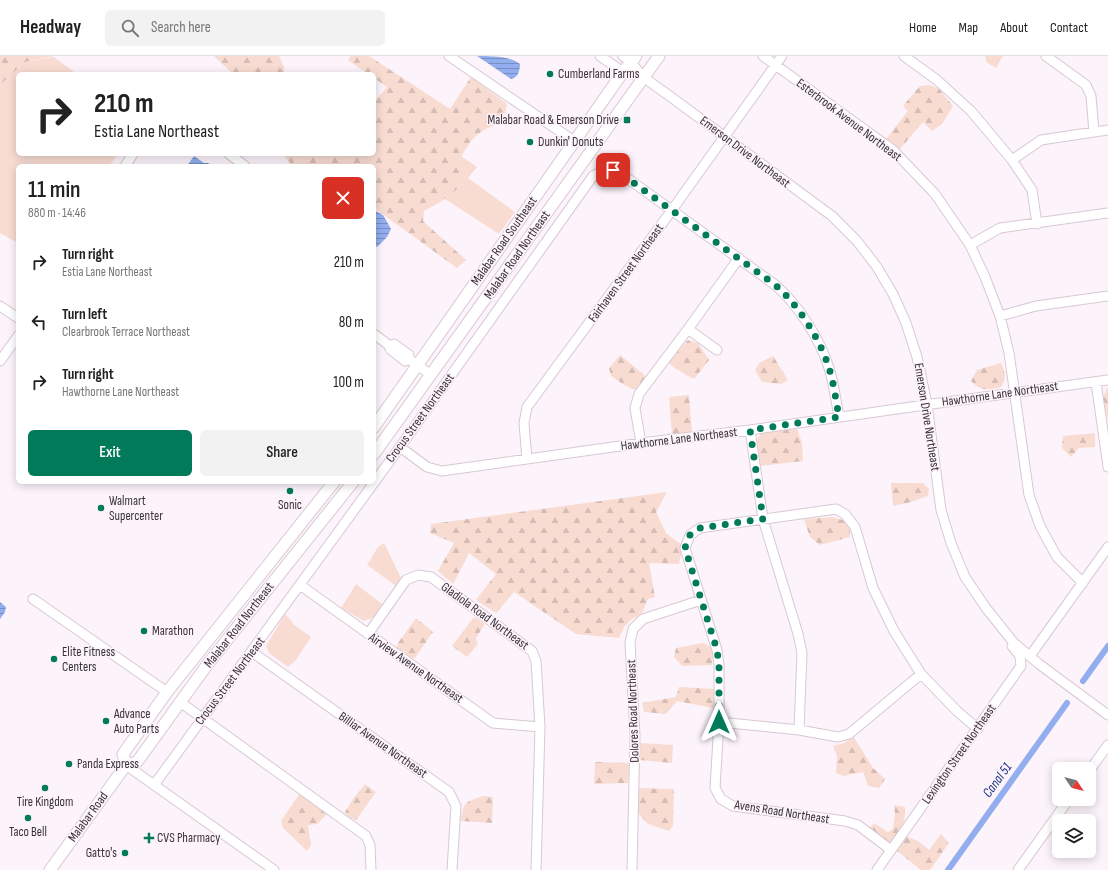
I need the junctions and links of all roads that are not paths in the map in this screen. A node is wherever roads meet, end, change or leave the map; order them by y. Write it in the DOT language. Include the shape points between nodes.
graph roads {
  1 [pos="449,56"];
  2 [pos="600,56"];
  3 [pos="659,56"];
  4 [pos="763,56"];
  5 [pos="782,56"];
  6 [pos="904,56"];
  7 [pos="1046,56"];
  8 [pos="630,58"];
  9 [pos="775,65"];
  10 [pos="622,72"];
  11 [pos="643,77"];
  12 [pos="1108,130"];
  13 [pos="1094,132"];
  14 [pos="724,136"];
  15 [pos="574,141"];
  16 [pos="232,156"];
  17 [pos="1012,160"];
  18 [pos="242,164"];
  19 [pos="672,210"];
  20 [pos="1108,214"];
  21 [pos="1036,224"];
  22 [pos="970,245"];
  23 [pos="738,258"];
  24 [pos="482,274"];
  25 [pos="496,284"];
  26 [pos="1108,296"];
  27 [pos="0,306"];
  28 [pos="1000,316"];
  29 [pos="16,317"];
  30 [pos="688,329"];
  31 [pos="376,336"];
  32 [pos="16,339"];
  33 [pos="717,350"];
  34 [pos="0,360"];
  35 [pos="414,362"];
  36 [pos="431,375"];
  37 [pos="1108,380"];
  38 [pos="1096,382"];
  39 [pos="1014,392"];
  40 [pos="927,404"];
  41 [pos="839,417"];
  42 [pos="376,424"];
  43 [pos="750,430"];
  44 [pos="641,443"];
  45 [pos="400,446"];
  46 [pos="376,451"];
  47 [pos="527,459"];
  48 [pos="1108,467"];
  49 [pos="376,479"];
  50 [pos="332,484"];
  51 [pos="352,484"];
  52 [pos="373,484"];
  53 [pos="763,519"];
  54 [pos="1108,547"];
  55 [pos="1083,583"];
  56 [pos="300,585"];
  57 [pos="33,600"];
  58 [pos="701,600"];
  59 [pos="368,634"];
  60 [pos="1007,636"];
  61 [pos="204,644"];
  62 [pos="252,652"];
  63 [pos="1030,656"];
  64 [pos="202,672"];
  65 [pos="921,674"];
  66 [pos="167,692"];
  67 [pos="180,702"];
  68 [pos="1108,714"];
  69 [pos="203,718"];
  70 [pos="719,722"];
  71 [pos="540,727"];
  72 [pos="978,729"];
  73 [pos="799,730"];
  74 [pos="1108,745"];
  75 [pos="1096,762"];
  76 [pos="126,765"];
  77 [pos="154,785"];
  78 [pos="1064,806"];
  79 [pos="891,850"];
  80 [pos="50,870"];
  81 [pos="274,870"];
  82 [pos="371,870"];
  83 [pos="452,870"];
  84 [pos="536,870"];
  85 [pos="632,870"];
  86 [pos="877,870"];
  87 [pos="1018,870"];
  1 -- 15 [label="street"];
  2 -- 10 [label="street"];
  3 -- 11 [label="main road, Malabar Road Northeast"];
  4 -- 9 [label="street, Esterbrook Avenue Northeast"];
  5 -- 9 [label="street, Fairhaven Street Northeast"];
  6 -- 17 [label="street" via="937,80 971,111"];
  7 -- 13 [label="street" via="1086,85 1091,96"];
  8 -- 10 [label="main road, Malabar Road Southeast"];
  8 -- 11 [label="street"];
  9 -- 14 [label="street, Fairhaven Street Northeast"];
  9 -- 22 [label="street, Esterbrook Avenue Northeast" via="894,151 935,194"];
  10 -- 11 [label="street"];
  10 -- 15 [label="main road, Malabar Road Southeast"];
  11 -- 14 [label="street, Emerson Drive Northeast"];
  11 -- 25 [label="main road, Malabar Road Northeast"];
  12 -- 13 [label="street"];
  13 -- 17 [label="street" via="1041,140"];
  14 -- 19 [label="street, Fairhaven Street Northeast"];
  14 -- 40 [label="street, Emerson Drive Northeast" via="832,216 857,241 877,267 906,323 917,357"];
  15 -- 24 [label="main road, Malabar Road Southeast"];
  16 -- 18 [label="street"];
  17 -- 21 [label="street" via="1032,190"];
  19 -- 23 [label="street"];
  19 -- 45 [label="street, Crocus Street Northeast" via="620,173 603,170 593,176"];
  19 -- 47 [label="street, Fairhaven Street Northeast" via="527,408 524,423"];
  20 -- 21 [label="street"];
  21 -- 22 [label="street" via="1000,228"];
  22 -- 28 [label="street, Esterbrook Avenue Northeast"];
  23 -- 30 [label="street"];
  23 -- 41 [label="street" via="783,292 815,335 829,368"];
  24 -- 25 [label="main road"];
  24 -- 35 [label="main road, Malabar Road Southeast"];
  25 -- 36 [label="main road, Malabar Road Northeast"];
  26 -- 28 [label="street" via="1036,306"];
  27 -- 29 [label="street"];
  28 -- 39 [label="street, Esterbrook Avenue Northeast" via="1009,353"];
  30 -- 33 [label="street"];
  30 -- 44 [label="street" via="639,394 635,408"];
  31 -- 35 [label="street" via="405,360"];
  32 -- 34 [label="street"];
  35 -- 36 [label="street"];
  35 -- 42 [label="main road, Malabar Road Southeast"];
  36 -- 46 [label="main road, Malabar Road Northeast"];
  37 -- 38 [label="street, Hawthorne Lane Northeast"];
  38 -- 39 [label="street, Hawthorne Lane Northeast"];
  38 -- 48 [label="street"];
  39 -- 40 [label="street, Hawthorne Lane Northeast"];
  39 -- 55 [label="street, Esterbrook Avenue Northeast" via="1029,495 1040,526 1057,557"];
  40 -- 41 [label="street, Hawthorne Lane Northeast"];
  40 -- 60 [label="street, Emerson Drive Northeast" via="941,510 950,543 965,577"];
  41 -- 43 [label="street, Hawthorne Lane Northeast"];
  43 -- 44 [label="street, Hawthorne Lane Northeast"];
  43 -- 53 [label="street"];
  44 -- 47 [label="street, Hawthorne Lane Northeast"];
  45 -- 47 [label="street, Hawthorne Lane Northeast" via="428,467 442,471"];
  45 -- 49 [label="street, Crocus Street Northeast"];
  50 -- 61 [label="main road"];
  51 -- 64 [label="main road, Malabar Road Northeast"];
  52 -- 56 [label="street, Crocus Street Northeast"];
  53 -- 58 [label="street, Avens Road Northeast" via="700,528 690,535 685,548"];
  53 -- 65 [label="street" via="836,509 846,514 855,527 873,588 894,631"];
  53 -- 73 [label="street" via="802,653"];
  54 -- 55 [label="street"];
  55 -- 63 [label="street"];
  56 -- 59 [label="street, Airview Avenue Northeast"];
  56 -- 62 [label="street, Crocus Street Northeast"];
  57 -- 66 [label="street"];
  58 -- 70 [label="street, Avens Road Northeast" via="717,650"];
  58 -- 85 [label="street, Dolores Road Northeast" via="643,619 633,629 630,643 635,735"];
  59 -- 71 [label="street, Airview Avenue Northeast" via="493,723"];
  59 -- 71 [label="street, Gladiola Road Northeast" via="406,580 418,575 431,577 532,651 536,661"];
  60 -- 63 [label="street, Emerson Drive Northeast"];
  60 -- 72 [label="street, Lexington Street Northeast" via="1020,656 1021,666"];
  61 -- 64 [label="main road"];
  61 -- 66 [label="main road"];
  62 -- 69 [label="street, Crocus Street Northeast"];
  62 -- 83 [label="street, Billiar Avenue Northeast" via="449,792 456,806"];
  63 -- 68 [label="street, Emerson Drive Northeast"];
  64 -- 67 [label="main road, Malabar Road Northeast"];
  65 -- 72 [label="street"];
  65 -- 73 [label="street" via="849,734 838,737"];
  66 -- 76 [label="main road" via="123,754"];
  67 -- 69 [label="street"];
  67 -- 76 [label="main road, Malabar Road Northeast" via="137,762"];
  69 -- 77 [label="street, Crocus Street Northeast"];
  69 -- 82 [label="street" via="366,836 370,845"];
  70 -- 73 [label="street"];
  70 -- 79 [label="street, Avens Road Northeast" via="715,788 721,799 733,806 845,821 858,825"];
  71 -- 84 [label="street, Gladiola Road Northeast"];
  72 -- 79 [label="street, Lexington Street Northeast"];
  74 -- 75 [label="street"];
  76 -- 77 [label="street"];
  76 -- 80 [label="main road, Malabar Road"];
  77 -- 81 [label="street"];
  78 -- 87 [label="street"];
  79 -- 86 [label="street, Lexington Street Northeast"];
}
